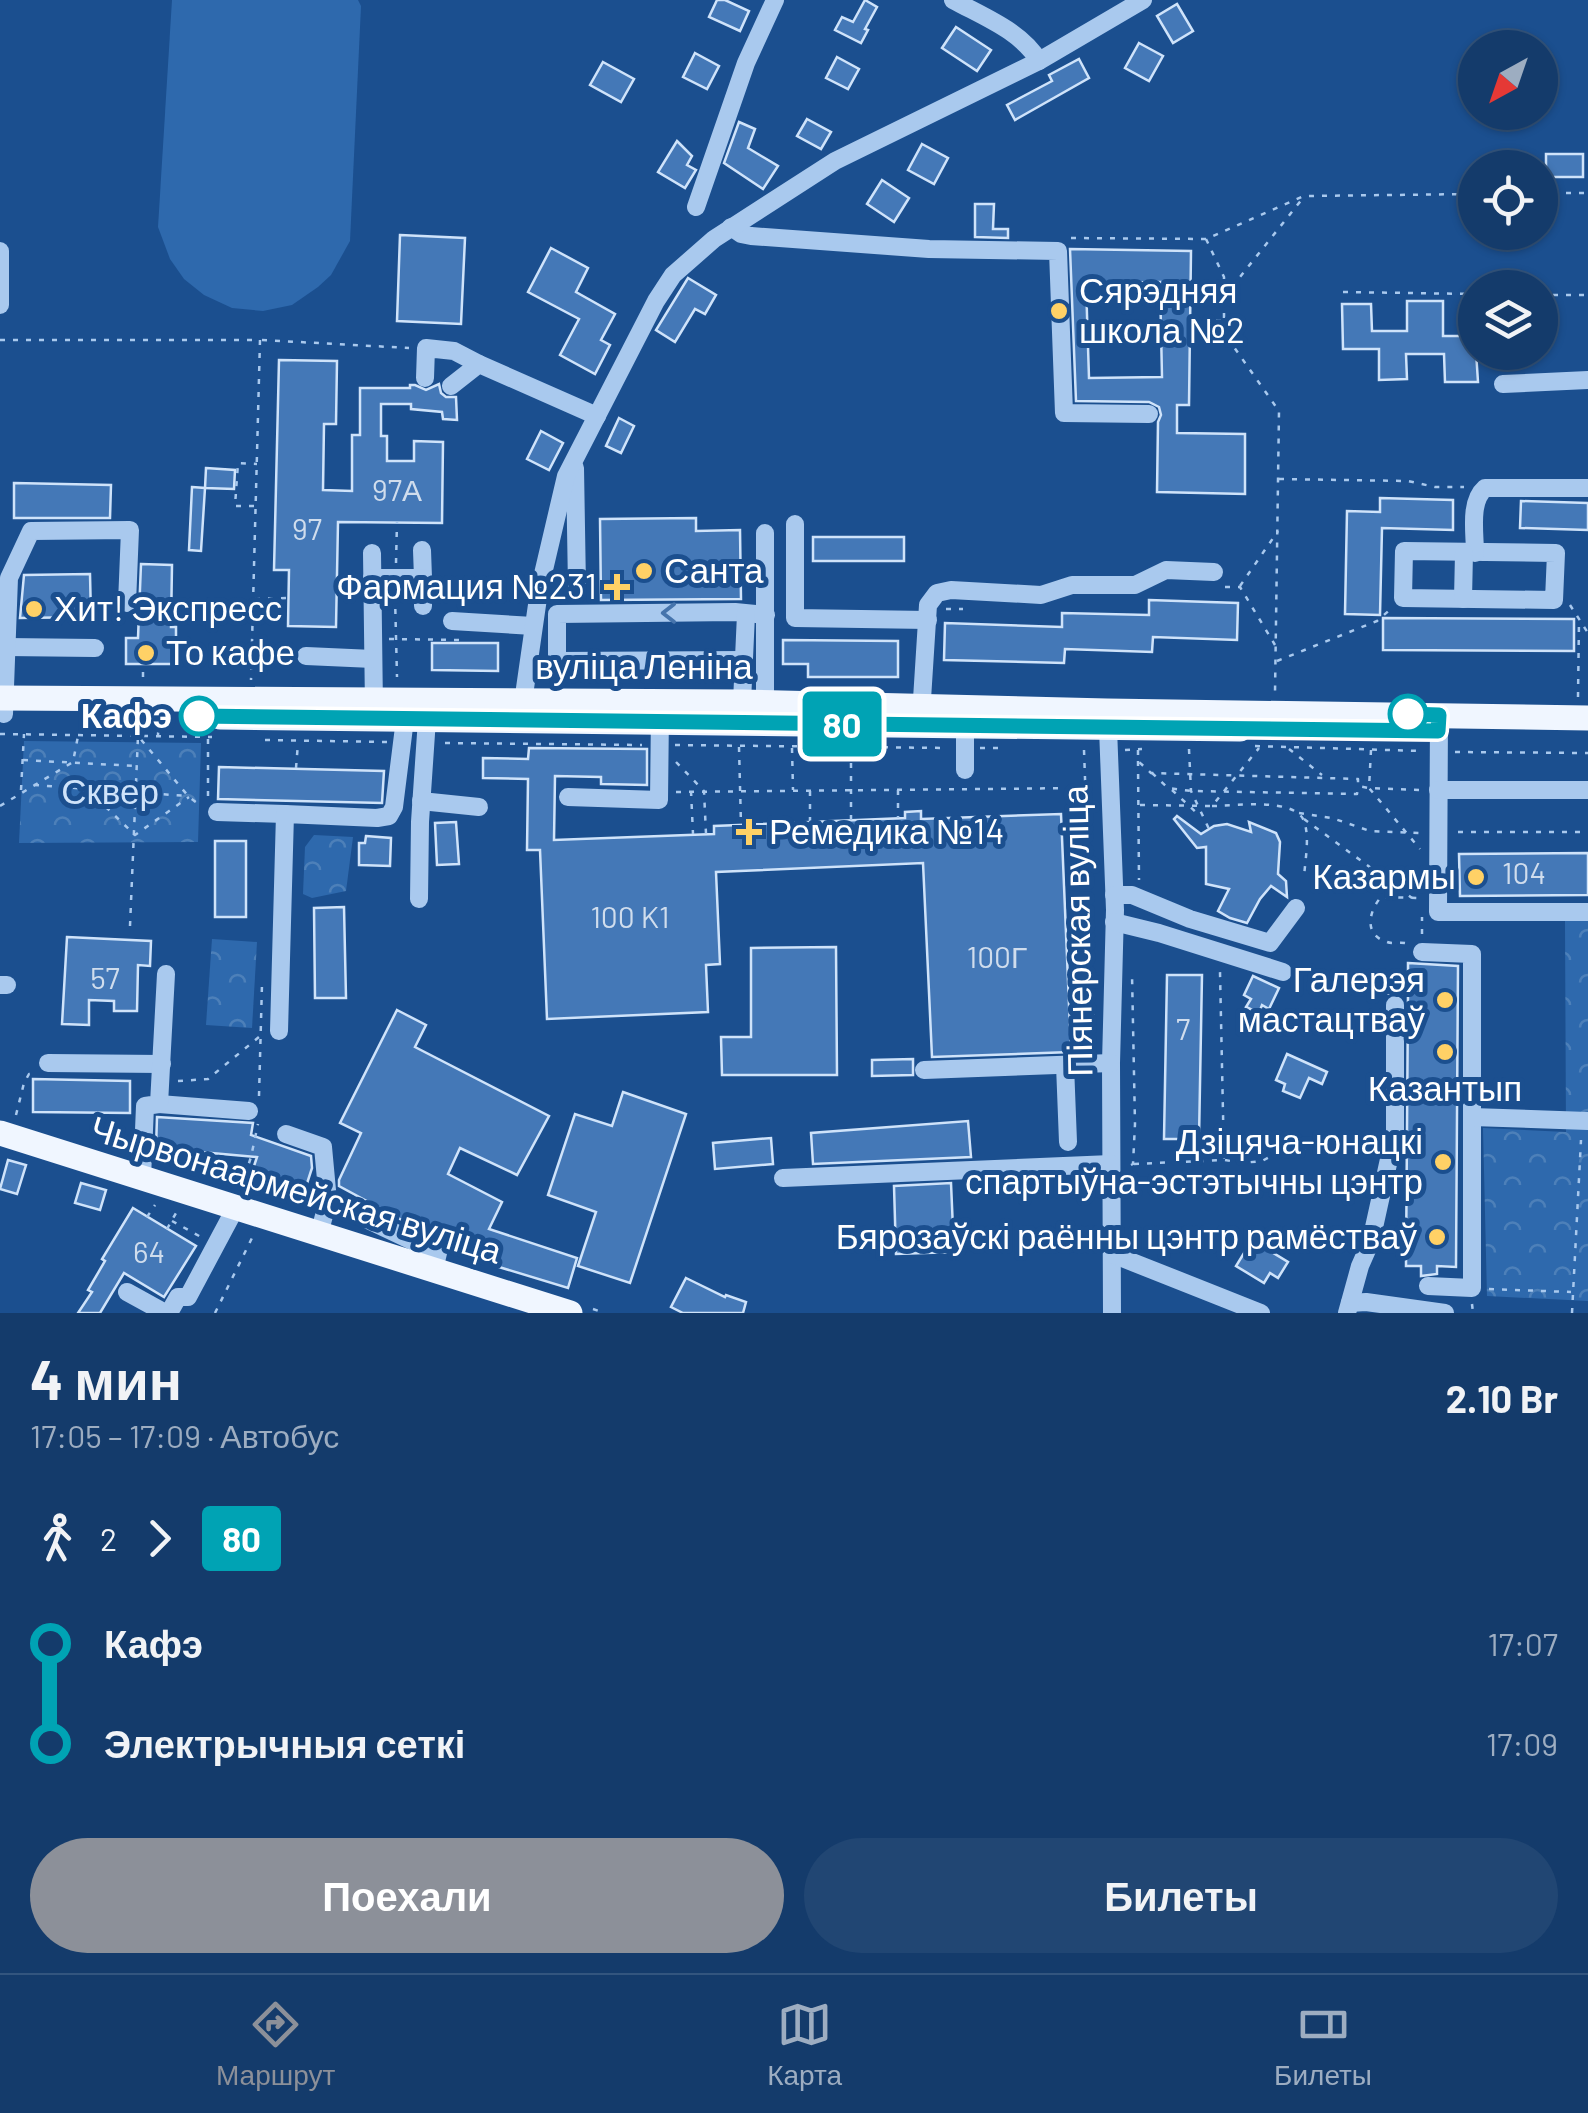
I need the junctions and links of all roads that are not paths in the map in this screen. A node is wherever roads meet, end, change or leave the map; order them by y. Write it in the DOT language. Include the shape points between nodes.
graph roads {
  1 [pos="775,0"];
  2 [pos="953,0"];
  3 [pos="1143,0"];
  4 [pos="1040,61"];
  5 [pos="696,206"];
  6 [pos="730,227"];
  7 [pos="0,251"];
  8 [pos="0,305"];
  9 [pos="479,364"];
  10 [pos="425,378"];
  11 [pos="1588,380"];
  12 [pos="1503,384"];
  13 [pos="451,386"];
  14 [pos="1149,414"];
  15 [pos="597,416"];
  16 [pos="574,460"];
  17 [pos="1588,488"];
  18 [pos="795,524"];
  19 [pos="765,533"];
  20 [pos="422,550"];
  21 [pos="1470,553"];
  22 [pos="372,554"];
  23 [pos="1214,572"];
  24 [pos="372,578"];
  25 [pos="422,578"];
  26 [pos="577,587"];
  27 [pos="1463,599"];
  28 [pos="127,602"];
  29 [pos="423,606"];
  30 [pos="746,614"];
  31 [pos="766,615"];
  32 [pos="928,620"];
  33 [pos="452,621"];
  34 [pos="533,626"];
  35 [pos="6,648"];
  36 [pos="95,648"];
  37 [pos="373,649"];
  38 [pos="306,656"];
  39 [pos="744,660"];
  40 [pos="409,706"];
  41 [pos="1583,708"];
  42 [pos="374,709"];
  43 [pos="757,709"];
  44 [pos="522,711"];
  45 [pos="2,712"];
  46 [pos="921,715"];
  47 [pos="964,716"];
  48 [pos="1107,719"];
  49 [pos="660,723"];
  50 [pos="1438,723"];
  51 [pos="1588,733"];
  52 [pos="965,770"];
  53 [pos="1438,790"];
  54 [pos="1588,790"];
  55 [pos="568,797"];
  56 [pos="421,801"];
  57 [pos="479,807"];
  58 [pos="216,812"];
  59 [pos="285,814"];
  60 [pos="1123,895"];
  61 [pos="418,899"];
  62 [pos="1296,908"];
  63 [pos="1588,912"];
  64 [pos="1114,922"];
  65 [pos="1422,952"];
  66 [pos="1282,972"];
  67 [pos="166,974"];
  68 [pos="1394,1005"];
  69 [pos="270,1034"];
  70 [pos="1104,1063"];
  71 [pos="1065,1065"];
  72 [pos="48,1069"];
  73 [pos="924,1070"];
  74 [pos="161,1073"];
  75 [pos="159,1104"];
  76 [pos="249,1111"];
  77 [pos="1472,1118"];
  78 [pos="1585,1120"];
  79 [pos="7,1130"];
  80 [pos="286,1134"];
  81 [pos="1068,1142"];
  82 [pos="1116,1167"];
  83 [pos="783,1178"];
  84 [pos="152,1187"];
  85 [pos="328,1202"];
  86 [pos="236,1208"];
  87 [pos="320,1234"];
  88 [pos="1112,1254"];
  89 [pos="434,1270"];
  90 [pos="1428,1286"];
  91 [pos="128,1292"];
  92 [pos="1348,1308"];
  93 [pos="167,1313"];
  94 [pos="570,1313"];
  95 [pos="1112,1313"];
  96 [pos="1261,1313"];
  97 [pos="1445,1313"];
  1 -- 5 [label="street"];
  2 -- 4 [label="street" via="1018,36"];
  3 -- 4 [label="street"];
  4 -- 6 [label="street" via="835,161"];
  6 -- 14 [label="street" via="752,236 1058,251 1064,413"];
  6 -- 15 [label="street" via="673,275"];
  7 -- 8 [label="street"];
  9 -- 10 [label="street" via="454,351 426,348"];
  9 -- 13 [label="street"];
  9 -- 15 [label="street"];
  11 -- 12 [label="street"];
  15 -- 16 [label="street"];
  16 -- 26 [label="street"];
  16 -- 34 [label="street"];
  17 -- 21 [label="street" via="1486,488 1475,503"];
  18 -- 32 [label="street" via="795,618"];
  19 -- 31 [label="street"];
  20 -- 25 [label="street"];
  21 -- 27 [label="street"];
  21 -- 27 [label="street" via="1404,551 1403,598"];
  21 -- 27 [label="street" via="1556,553 1554,600"];
  22 -- 24 [label="street"];
  23 -- 32 [label="street" via="1166,570 1135,585 1072,585 1041,595 951,590 937,593"];
  24 -- 25 [label="street"];
  24 -- 37 [label="street"];
  25 -- 29 [label="street"];
  28 -- 35 [label="street" via="130,530 31,531 9,578"];
  30 -- 31 [label="street"];
  30 -- 39 [label="street"];
  30 -- 39 [label="street, one-way" via="557,614 557,660"];
  31 -- 43 [label="street"];
  32 -- 46 [label="street"];
  33 -- 34 [label="street"];
  34 -- 44 [label="street"];
  35 -- 36 [label="street"];
  35 -- 45 [label="street"];
  37 -- 38 [label="street"];
  37 -- 42 [label="street"];
  39 -- 43 [label="street"];
  40 -- 42 [label="main road, вуліца Леніна"];
  40 -- 44 [label="main road, вуліца Леніна"];
  40 -- 56 [label="street"];
  40 -- 59 [label="street" via="389,816"];
  41 -- 50 [label="main road, вуліца Леніна"];
  42 -- 45 [label="main road, вуліца Леніна"];
  42 -- 45 [label="main road, вуліца Леніна" via="202,730"];
  43 -- 46 [label="main road, вуліца Леніна"];
  43 -- 49 [label="main road, вуліца Леніна"];
  44 -- 49 [label="main road, вуліца Леніна"];
  46 -- 47 [label="main road, вуліца Леніна"];
  47 -- 48 [label="main road, вуліца Леніна"];
  47 -- 52 [label="street"];
  48 -- 50 [label="main road, вуліца Леніна"];
  48 -- 60 [label="street, Піянерская вуліца"];
  49 -- 55 [label="street" via="660,800"];
  50 -- 51 [label="main road, вуліца Леніна" via="1547,743"];
  50 -- 53 [label="street"];
  53 -- 54 [label="street"];
  53 -- 63 [label="street" via="1438,912"];
  56 -- 57 [label="street"];
  56 -- 61 [label="street"];
  58 -- 59 [label="street"];
  59 -- 69 [label="street"];
  60 -- 62 [label="street" via="1270,943"];
  60 -- 64 [label="street, Піянерская вуліца"];
  64 -- 66 [label="street"];
  64 -- 70 [label="street, Піянерская вуліца"];
  65 -- 77 [label="street" via="1472,954"];
  67 -- 74 [label="street"];
  68 -- 92 [label="street" via="1395,1132"];
  70 -- 71 [label="street"];
  70 -- 82 [label="street, Піянерская вуліца"];
  71 -- 73 [label="street"];
  71 -- 81 [label="street"];
  72 -- 74 [label="street"];
  74 -- 75 [label="street"];
  75 -- 76 [label="street"];
  75 -- 84 [label="street" via="146,1106"];
  77 -- 78 [label="street"];
  77 -- 90 [label="street" via="1472,1288"];
  79 -- 84 [label="main road, Чырвонаармейская вуліца"];
  80 -- 85 [label="street" via="323,1146"];
  82 -- 83 [label="street"];
  82 -- 88 [label="street, Піянерская вуліца"];
  84 -- 86 [label="main road, Чырвонаармейская вуліца"];
  85 -- 87 [label="street"];
  85 -- 89 [label="street" via="438,1253"];
  86 -- 87 [label="main road, Чырвонаармейская вуліца"];
  86 -- 93 [label="street" via="188,1297 178,1297"];
  87 -- 89 [label="main road, Чырвонаармейская вуліца"];
  88 -- 95 [label="street, Піянерская вуліца"];
  88 -- 96 [label="street"];
  89 -- 94 [label="main road, Чырвонаармейская вуліца"];
  91 -- 93 [label="street"];
  92 -- 97 [label="street" via="1366,1302"];
}
